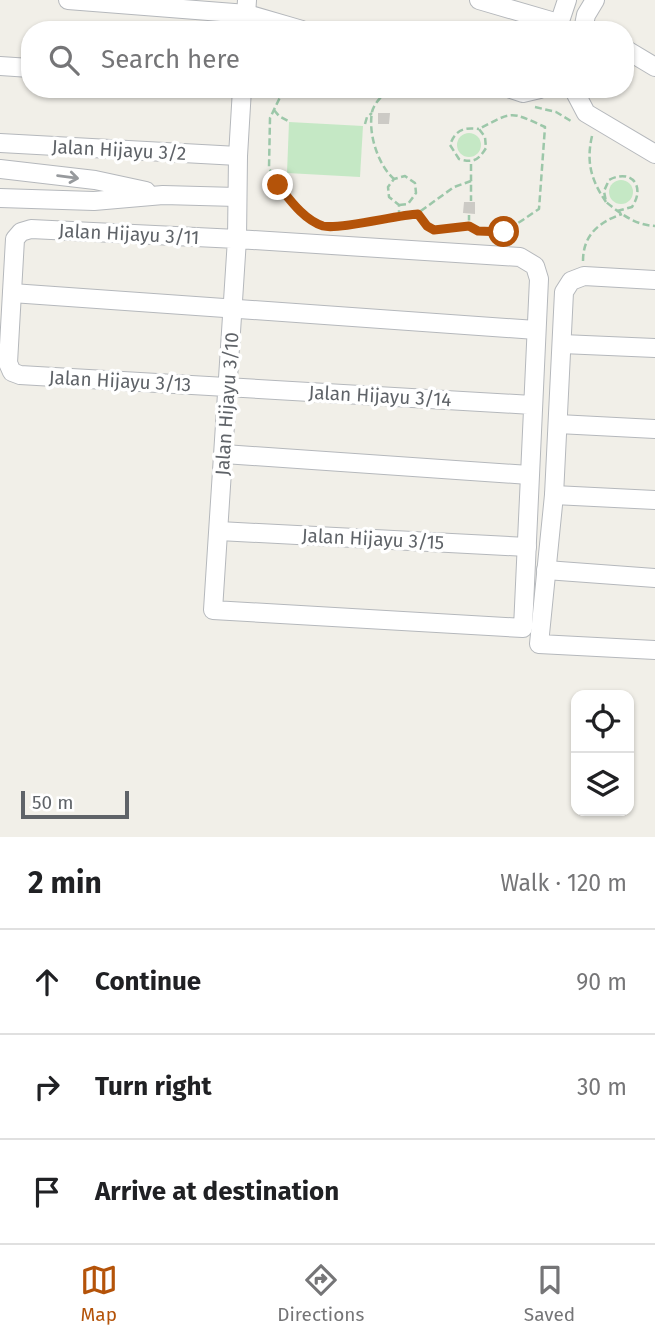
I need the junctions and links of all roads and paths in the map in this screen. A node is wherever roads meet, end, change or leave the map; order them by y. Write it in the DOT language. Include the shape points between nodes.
graph roads {
  1 [pos="68,0"];
  2 [pos="479,0"];
  3 [pos="567,0"];
  4 [pos="595,0"];
  5 [pos="247,15"];
  6 [pos="269,21"];
  7 [pos="542,21"];
  8 [pos="559,21"];
  9 [pos="586,21"];
  10 [pos="634,54"];
  11 [pos="0,66"];
  12 [pos="21,67"];
  13 [pos="655,67"];
  14 [pos="241,98"];
  15 [pos="280,98"];
  16 [pos="379,98"];
  17 [pos="578,98"];
  18 [pos="274,110"];
  19 [pos="372,113"];
  20 [pos="288,121"];
  21 [pos="365,124"];
  22 [pos="479,129"];
  23 [pos="593,134"];
  24 [pos="0,143"];
  25 [pos="655,154"];
  26 [pos="238,156"];
  27 [pos="471,163"];
  28 [pos="0,169"];
  29 [pos="394,179"];
  30 [pos="471,181"];
  31 [pos="163,195"];
  32 [pos="237,197"];
  33 [pos="0,198"];
  34 [pos="471,201"];
  35 [pos="606,202"];
  36 [pos="399,205"];
  37 [pos="617,211"];
  38 [pos="418,214"];
  39 [pos="622,214"];
  40 [pos="399,215"];
  41 [pos="469,215"];
  42 [pos="469,226"];
  43 [pos="655,226"];
  44 [pos="237,239"];
  45 [pos="583,264"];
  46 [pos="655,280"];
  47 [pos="12,293"];
  48 [pos="233,309"];
  49 [pos="536,330"];
  50 [pos="562,344"];
  51 [pos="655,348"];
  52 [pos="228,388"];
  53 [pos="532,405"];
  54 [pos="558,424"];
  55 [pos="655,429"];
  56 [pos="224,454"];
  57 [pos="529,475"];
  58 [pos="554,495"];
  59 [pos="655,500"];
  60 [pos="219,531"];
  61 [pos="527,547"];
  62 [pos="546,570"];
  63 [pos="655,578"];
  64 [pos="523,628"];
  65 [pos="655,650"];
  1 -- 5 [label="street"];
  2 -- 7 [label="street"];
  3 -- 8 [label="street"];
  4 -- 9 [label="street"];
  5 -- 6 [label="street"];
  10 -- 13 [label="street"];
  11 -- 12 [label="street"];
  14 -- 26 [label="street, Jalan Hijayu 3/10"];
  15 -- 18 [label="path"];
  16 -- 19 [label="path"];
  17 -- 25 [label="street" via="586,113"];
  18 -- 20 [label="path"];
  18 -- 40 [label="path" via="269,168 300,211 323,226 337,227"];
  19 -- 21 [label="path"];
  19 -- 29 [label="path" via="374,142"];
  22 -- 27 [label="path" via="486,148 480,159"];
  22 -- 27 [label="path" via="465,127 453,135 450,145 459,159"];
  22 -- 42 [label="path" via="508,114 545,127 539,209 504,232"];
  23 -- 35 [label="path" via="589,166"];
  24 -- 26 [label="street, Jalan Hijayu 3/2"];
  26 -- 32 [label="street, Jalan Hijayu 3/10"];
  27 -- 30 [label="path"];
  28 -- 31 [label="street, one-way" via="95,180"];
  29 -- 36 [label="path" via="388,187 389,197"];
  29 -- 36 [label="path" via="405,176 415,183 416,193 408,204"];
  30 -- 34 [label="path"];
  30 -- 38 [label="path" via="454,187"];
  31 -- 32 [label="street"];
  31 -- 33 [label="street" via="94,201"];
  32 -- 44 [label="street, Jalan Hijayu 3/10"];
  35 -- 37 [label="path"];
  35 -- 37 [label="path" via="608,180 618,175 630,177 637,185 638,197 632,207"];
  36 -- 40 [label="path"];
  37 -- 39 [label="path"];
  38 -- 40 [label="path"];
  38 -- 42 [label="path" via="434,230"];
  39 -- 43 [label="path"];
  39 -- 45 [label="path" via="596,227 587,239"];
  41 -- 42 [label="path"];
  44 -- 47 [label="street, Jalan Hijayu 3/11" via="31,229 15,239"];
  44 -- 48 [label="street, Jalan Hijayu 3/10"];
  44 -- 49 [label="street, Jalan Hijayu 3/11" via="520,257 535,266 539,279"];
  46 -- 50 [label="street" via="584,276 571,281 564,292"];
  47 -- 48 [label="street"];
  47 -- 52 [label="street, Jalan Hijayu 3/13" via="8,363 12,372"];
  48 -- 49 [label="street"];
  48 -- 52 [label="street, Jalan Hijayu 3/10"];
  49 -- 53 [label="street, Jalan Hijayu 3/11"];
  50 -- 51 [label="street"];
  50 -- 54 [label="street"];
  52 -- 53 [label="street, Jalan Hijayu 3/14"];
  52 -- 56 [label="street, Jalan Hijayu 3/10"];
  53 -- 57 [label="street, Jalan Hijayu 3/11"];
  54 -- 55 [label="street"];
  54 -- 58 [label="street"];
  56 -- 57 [label="street"];
  56 -- 60 [label="street, Jalan Hijayu 3/10"];
  57 -- 61 [label="street, Jalan Hijayu 3/11"];
  58 -- 59 [label="street"];
  58 -- 62 [label="street"];
  60 -- 61 [label="street, Jalan Hijayu 3/15"];
  60 -- 64 [label="street, Jalan Hijayu 3/10" via="214,610"];
  61 -- 64 [label="street, Jalan Hijayu 3/11"];
  62 -- 63 [label="street"];
  62 -- 65 [label="street" via="539,644"];
}
